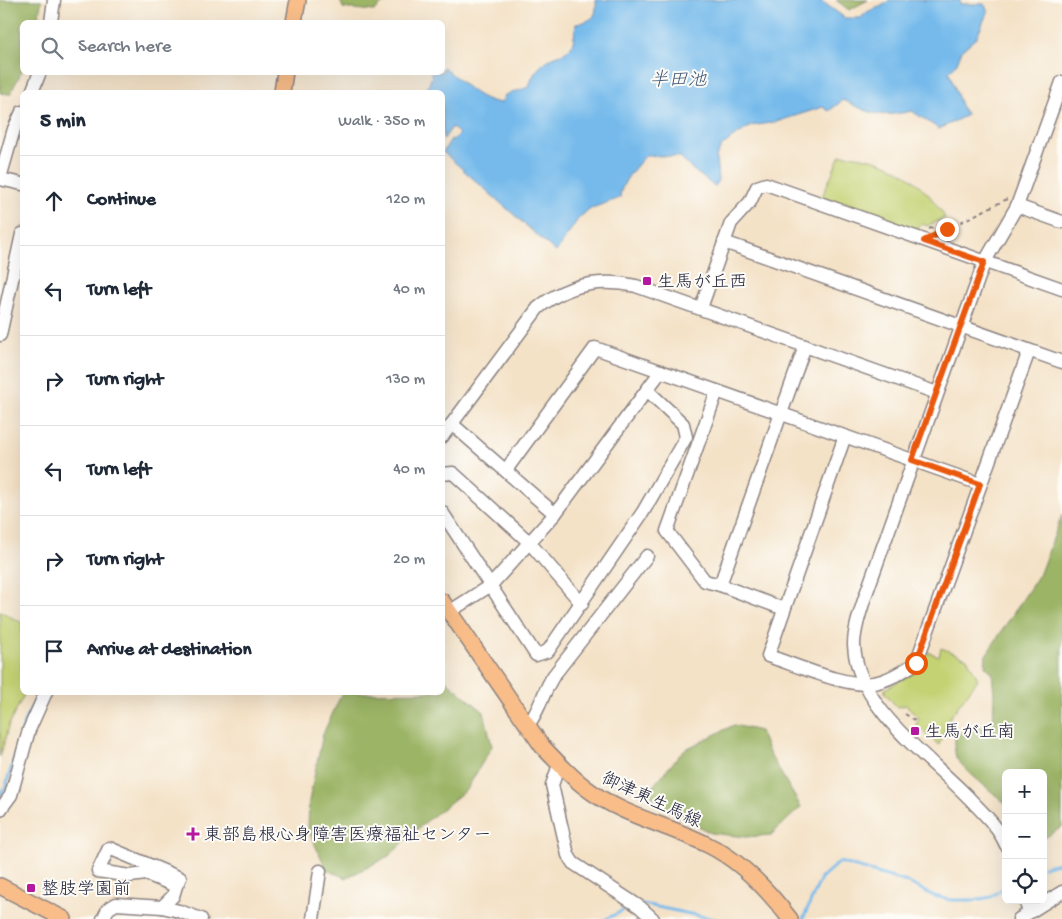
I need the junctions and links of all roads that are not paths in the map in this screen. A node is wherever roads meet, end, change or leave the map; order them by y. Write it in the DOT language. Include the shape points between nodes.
graph roads {
  1 [pos="54,0"];
  2 [pos="298,0"];
  3 [pos="51,20"];
  4 [pos="294,20"];
  5 [pos="39,75"];
  6 [pos="285,75"];
  7 [pos="1062,82"];
  8 [pos="33,90"];
  9 [pos="282,90"];
  10 [pos="20,116"];
  11 [pos="0,179"];
  12 [pos="20,184"];
  13 [pos="1017,206"];
  14 [pos="1062,222"];
  15 [pos="724,242"];
  16 [pos="20,243"];
  17 [pos="984,262"];
  18 [pos="1062,289"];
  19 [pos="701,308"];
  20 [pos="961,326"];
  21 [pos="0,336"];
  22 [pos="805,346"];
  23 [pos="1029,351"];
  24 [pos="1062,362"];
  25 [pos="661,371"];
  26 [pos="647,390"];
  27 [pos="717,390"];
  28 [pos="937,393"];
  29 [pos="781,413"];
  30 [pos="452,424"];
  31 [pos="445,433"];
  32 [pos="845,436"];
  33 [pos="912,460"];
  34 [pos="506,470"];
  35 [pos="445,474"];
  36 [pos="980,484"];
  37 [pos="555,514"];
  38 [pos="445,516"];
  39 [pos="529,542"];
  40 [pos="647,556"];
  41 [pos="491,585"];
  42 [pos="720,585"];
  43 [pos="582,604"];
  44 [pos="446,606"];
  45 [pos="784,609"];
  46 [pos="863,685"];
  47 [pos="45,695"];
  48 [pos="528,725"];
  49 [pos="559,765"];
  50 [pos="6,792"];
  51 [pos="0,810"];
  52 [pos="1002,839"];
  53 [pos="320,872"];
  54 [pos="0,886"];
  55 [pos="176,886"];
  56 [pos="1062,892"];
  57 [pos="162,907"];
  58 [pos="1024,911"];
  59 [pos="64,919"];
  60 [pos="103,919"];
  61 [pos="201,919"];
  62 [pos="313,919"];
  63 [pos="653,919"];
  64 [pos="790,919"];
  1 -- 3 [label="street"];
  2 -- 4 [label="main road"];
  5 -- 8 [label="street"];
  6 -- 9 [label="main road"];
  7 -- 13 [label="street"];
  10 -- 11 [label="street"];
  11 -- 12 [label="street"];
  13 -- 14 [label="street"];
  13 -- 17 [label="street"];
  15 -- 17 [label="street" via="731,223 750,202 757,187 766,184 925,236"];
  15 -- 19 [label="street"];
  15 -- 20 [label="street"];
  16 -- 21 [label="street"];
  17 -- 18 [label="street"];
  17 -- 20 [label="street"];
  19 -- 22 [label="street"];
  19 -- 30 [label="street" via="618,282 592,282 570,288 538,308"];
  20 -- 23 [label="street"];
  20 -- 28 [label="street"];
  22 -- 28 [label="street"];
  22 -- 29 [label="street"];
  23 -- 24 [label="street"];
  23 -- 36 [label="street"];
  25 -- 26 [label="street"];
  25 -- 27 [label="street"];
  25 -- 34 [label="street" via="595,348"];
  26 -- 37 [label="street"];
  26 -- 43 [label="street" via="683,424 686,437 643,512"];
  27 -- 29 [label="street"];
  27 -- 42 [label="street" via="667,531 705,581"];
  28 -- 33 [label="street"];
  29 -- 32 [label="street"];
  29 -- 42 [label="street"];
  30 -- 31 [label="street"];
  30 -- 34 [label="street"];
  32 -- 33 [label="street"];
  32 -- 45 [label="street"];
  33 -- 36 [label="street"];
  33 -- 46 [label="street" via="857,622 854,645"];
  34 -- 37 [label="street"];
  35 -- 39 [label="street" via="453,473"];
  36 -- 46 [label="street" via="916,663 875,683"];
  37 -- 39 [label="street"];
  38 -- 41 [label="street"];
  39 -- 41 [label="street"];
  39 -- 43 [label="street"];
  40 -- 48 [label="street" via="554,675"];
  41 -- 43 [label="street" via="536,655 548,651"];
  41 -- 44 [label="street"];
  42 -- 45 [label="street"];
  44 -- 48 [label="main road, 御津東生馬線"];
  45 -- 46 [label="street" via="768,656"];
  46 -- 52 [label="street" via="879,710 991,821"];
  47 -- 50 [label="street"];
  48 -- 49 [label="main road, 御津東生馬線"];
  49 -- 63 [label="street" via="552,785 568,855 573,863"];
  49 -- 64 [label="main road, 御津東生馬線" via="588,789 616,806 709,845 741,866"];
  50 -- 51 [label="street"];
  53 -- 62 [label="street"];
  54 -- 59 [label="main road"];
  55 -- 55 [label="street" via="146,874 130,876 98,871 109,848 180,878"];
  55 -- 57 [label="street" via="173,896"];
  56 -- 58 [label="street"];
  57 -- 60 [label="street" via="116,904 108,909"];
  57 -- 61 [label="street"];
}
